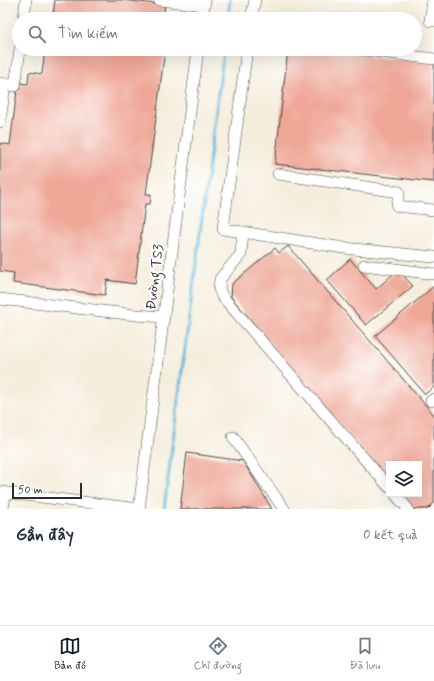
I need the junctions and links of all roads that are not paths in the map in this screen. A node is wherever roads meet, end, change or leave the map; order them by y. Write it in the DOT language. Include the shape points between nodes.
graph roads {
  1 [pos="26,0"];
  2 [pos="159,0"];
  3 [pos="256,0"];
  4 [pos="433,0"];
  5 [pos="204,3"];
  6 [pos="25,12"];
  7 [pos="253,12"];
  8 [pos="434,21"];
  9 [pos="19,56"];
  10 [pos="197,56"];
  11 [pos="246,56"];
  12 [pos="417,56"];
  13 [pos="434,58"];
  14 [pos="2,84"];
  15 [pos="0,122"];
  16 [pos="278,174"];
  17 [pos="434,210"];
  18 [pos="243,232"];
  19 [pos="434,257"];
  20 [pos="364,265"];
  21 [pos="434,274"];
  22 [pos="0,299"];
  23 [pos="164,318"];
  24 [pos="233,437"];
  25 [pos="386,484"];
  26 [pos="3,492"];
  27 [pos="398,497"];
  28 [pos="3,509"];
  29 [pos="139,509"];
  30 [pos="284,509"];
  31 [pos="408,509"];
  1 -- 6 [label="street"];
  2 -- 5 [label="street"];
  3 -- 7 [label="street"];
  4 -- 8 [label="street" via="430,21"];
  9 -- 14 [label="street" via="15,86"];
  10 -- 23 [label="street, Đường TS3"];
  11 -- 18 [label="street" via="223,229"];
  12 -- 13 [label="street"];
  14 -- 15 [label="street"];
  16 -- 17 [label="street" via="399,192 397,206"];
  18 -- 19 [label="street" via="344,248"];
  18 -- 25 [label="street" via="241,254 220,279 219,289 222,296"];
  20 -- 21 [label="street"];
  22 -- 23 [label="street"];
  23 -- 29 [label="street, Đường TS3"];
  24 -- 30 [label="street"];
  26 -- 28 [label="street"];
  26 -- 29 [label="street"];
  27 -- 31 [label="street"];
}
